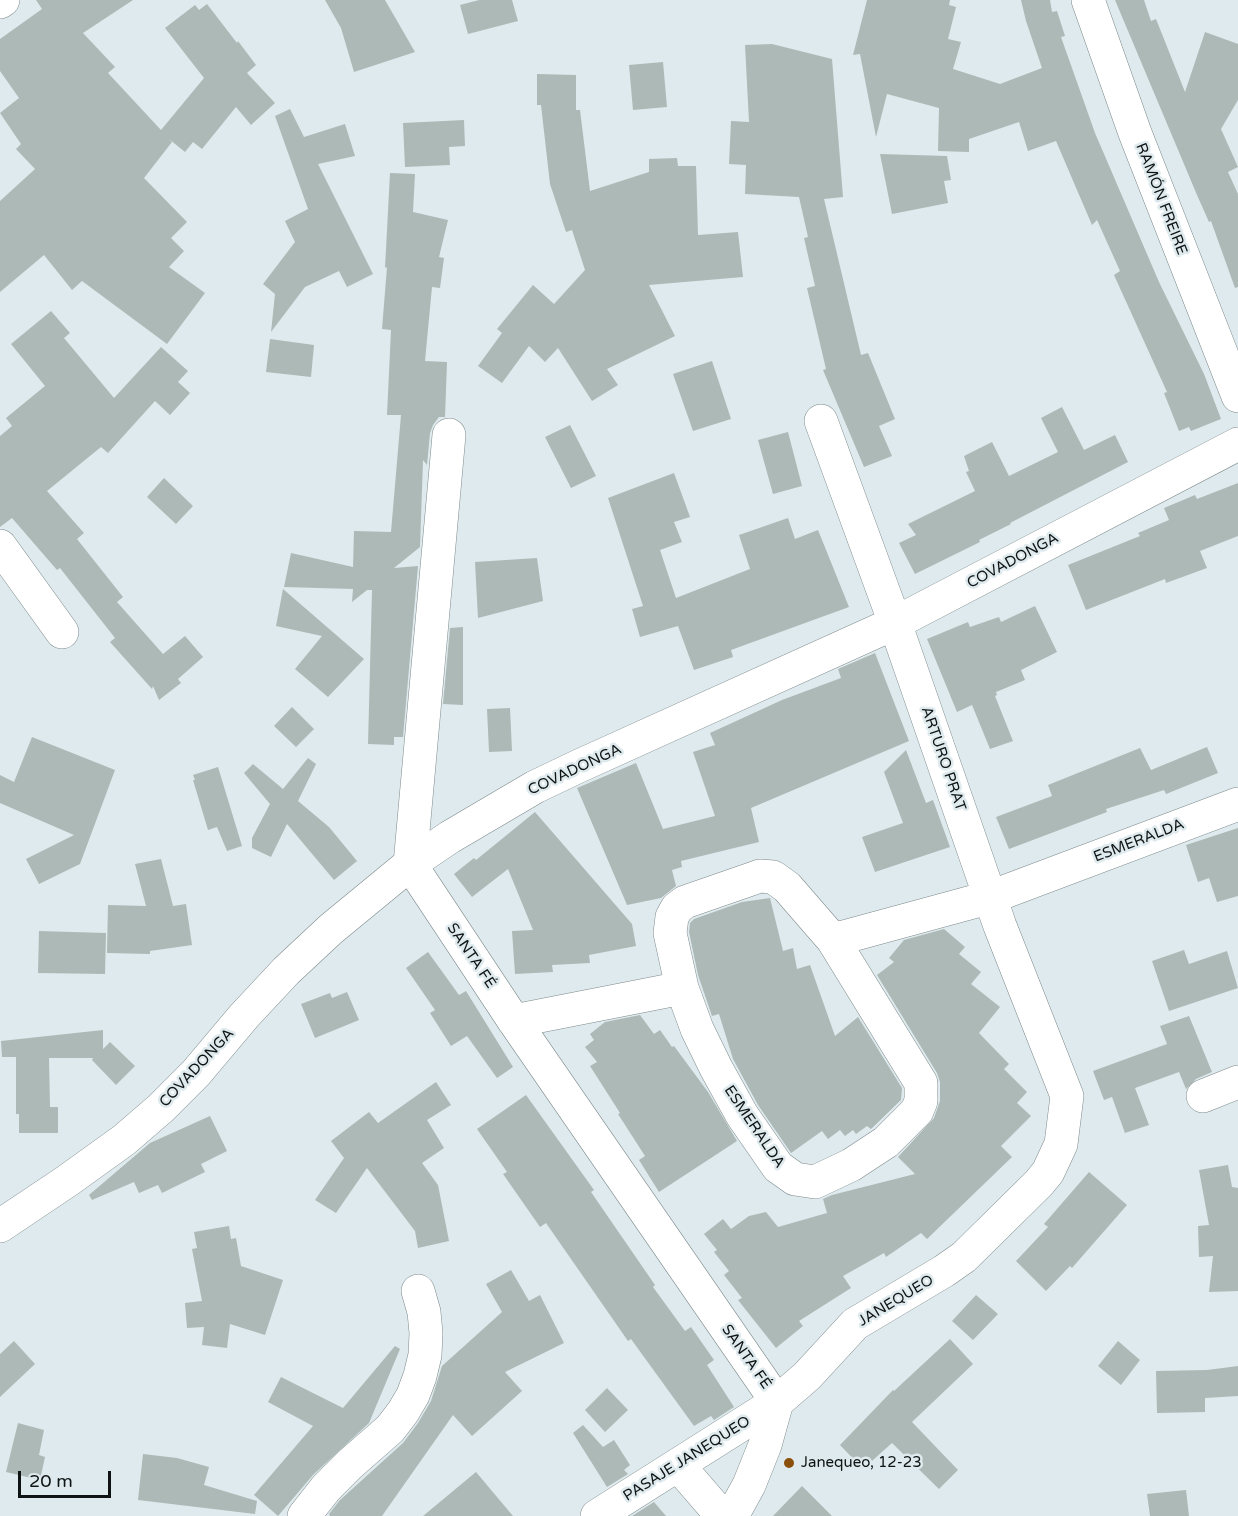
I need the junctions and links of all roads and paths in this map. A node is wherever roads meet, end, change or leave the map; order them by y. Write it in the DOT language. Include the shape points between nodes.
graph roads {
  1 [pos="1088,0"];
  2 [pos="1238,396"];
  3 [pos="821,421"];
  4 [pos="449,435"];
  5 [pos="1238,444"];
  6 [pos="0,546"];
  7 [pos="895,623"];
  8 [pos="62,632"];
  9 [pos="1238,804"];
  10 [pos="410,864"];
  11 [pos="991,897"];
  12 [pos="833,940"];
  13 [pos="682,988"];
  14 [pos="514,1021"];
  15 [pos="1238,1082"];
  16 [pos="1067,1096"];
  17 [pos="1203,1096"];
  18 [pos="0,1226"];
  19 [pos="418,1291"];
  20 [pos="777,1402"];
  21 [pos="678,1464"];
  22 [pos="304,1516"];
  23 [pos="597,1516"];
  24 [pos="722,1516"];
  25 [pos="732,1516"];
  1 -- 2 [label="street, RAMÓN FREIRE" via="1135,133"];
  3 -- 7 [label="street, ARTURO PRAT"];
  4 -- 10 [label="street"];
  5 -- 7 [label="street, COVADONGA"];
  6 -- 8 [label="street"];
  7 -- 10 [label="street, COVADONGA" via="535,787"];
  7 -- 11 [label="street, ARTURO PRAT"];
  9 -- 11 [label="street, ESMERALDA"];
  10 -- 14 [label="street, SANTA FÉ"];
  10 -- 18 [label="street, COVADONGA" via="286,971 161,1108 124,1140"];
  11 -- 12 [label="street, ESMERALDA"];
  11 -- 16 [label="street, ARTURO PRAT"];
  12 -- 13 [label="street, ESMERALDA" via="780,881 772,877 749,878 685,902 672,916 670,933"];
  12 -- 13 [label="street, ESMERALDA" via="917,1075 922,1091 917,1111 886,1142 815,1182 786,1174 748,1124 716,1068"];
  13 -- 14 [label="street"];
  14 -- 20 [label="street, SANTA FÉ"];
  15 -- 17 [label="street"];
  16 -- 20 [label="street, JANEQUEO" via="1061,1144 1039,1183 964,1257 855,1324"];
  19 -- 22 [label="street" via="424,1312 425,1355 413,1395 390,1429 326,1488"];
  20 -- 21 [label="street, PASAJE JANEQUEO"];
  20 -- 25 [label="street" via="765,1445"];
  21 -- 23 [label="street, PASAJE JANEQUEO"];
  21 -- 24 [label="street"];
}
